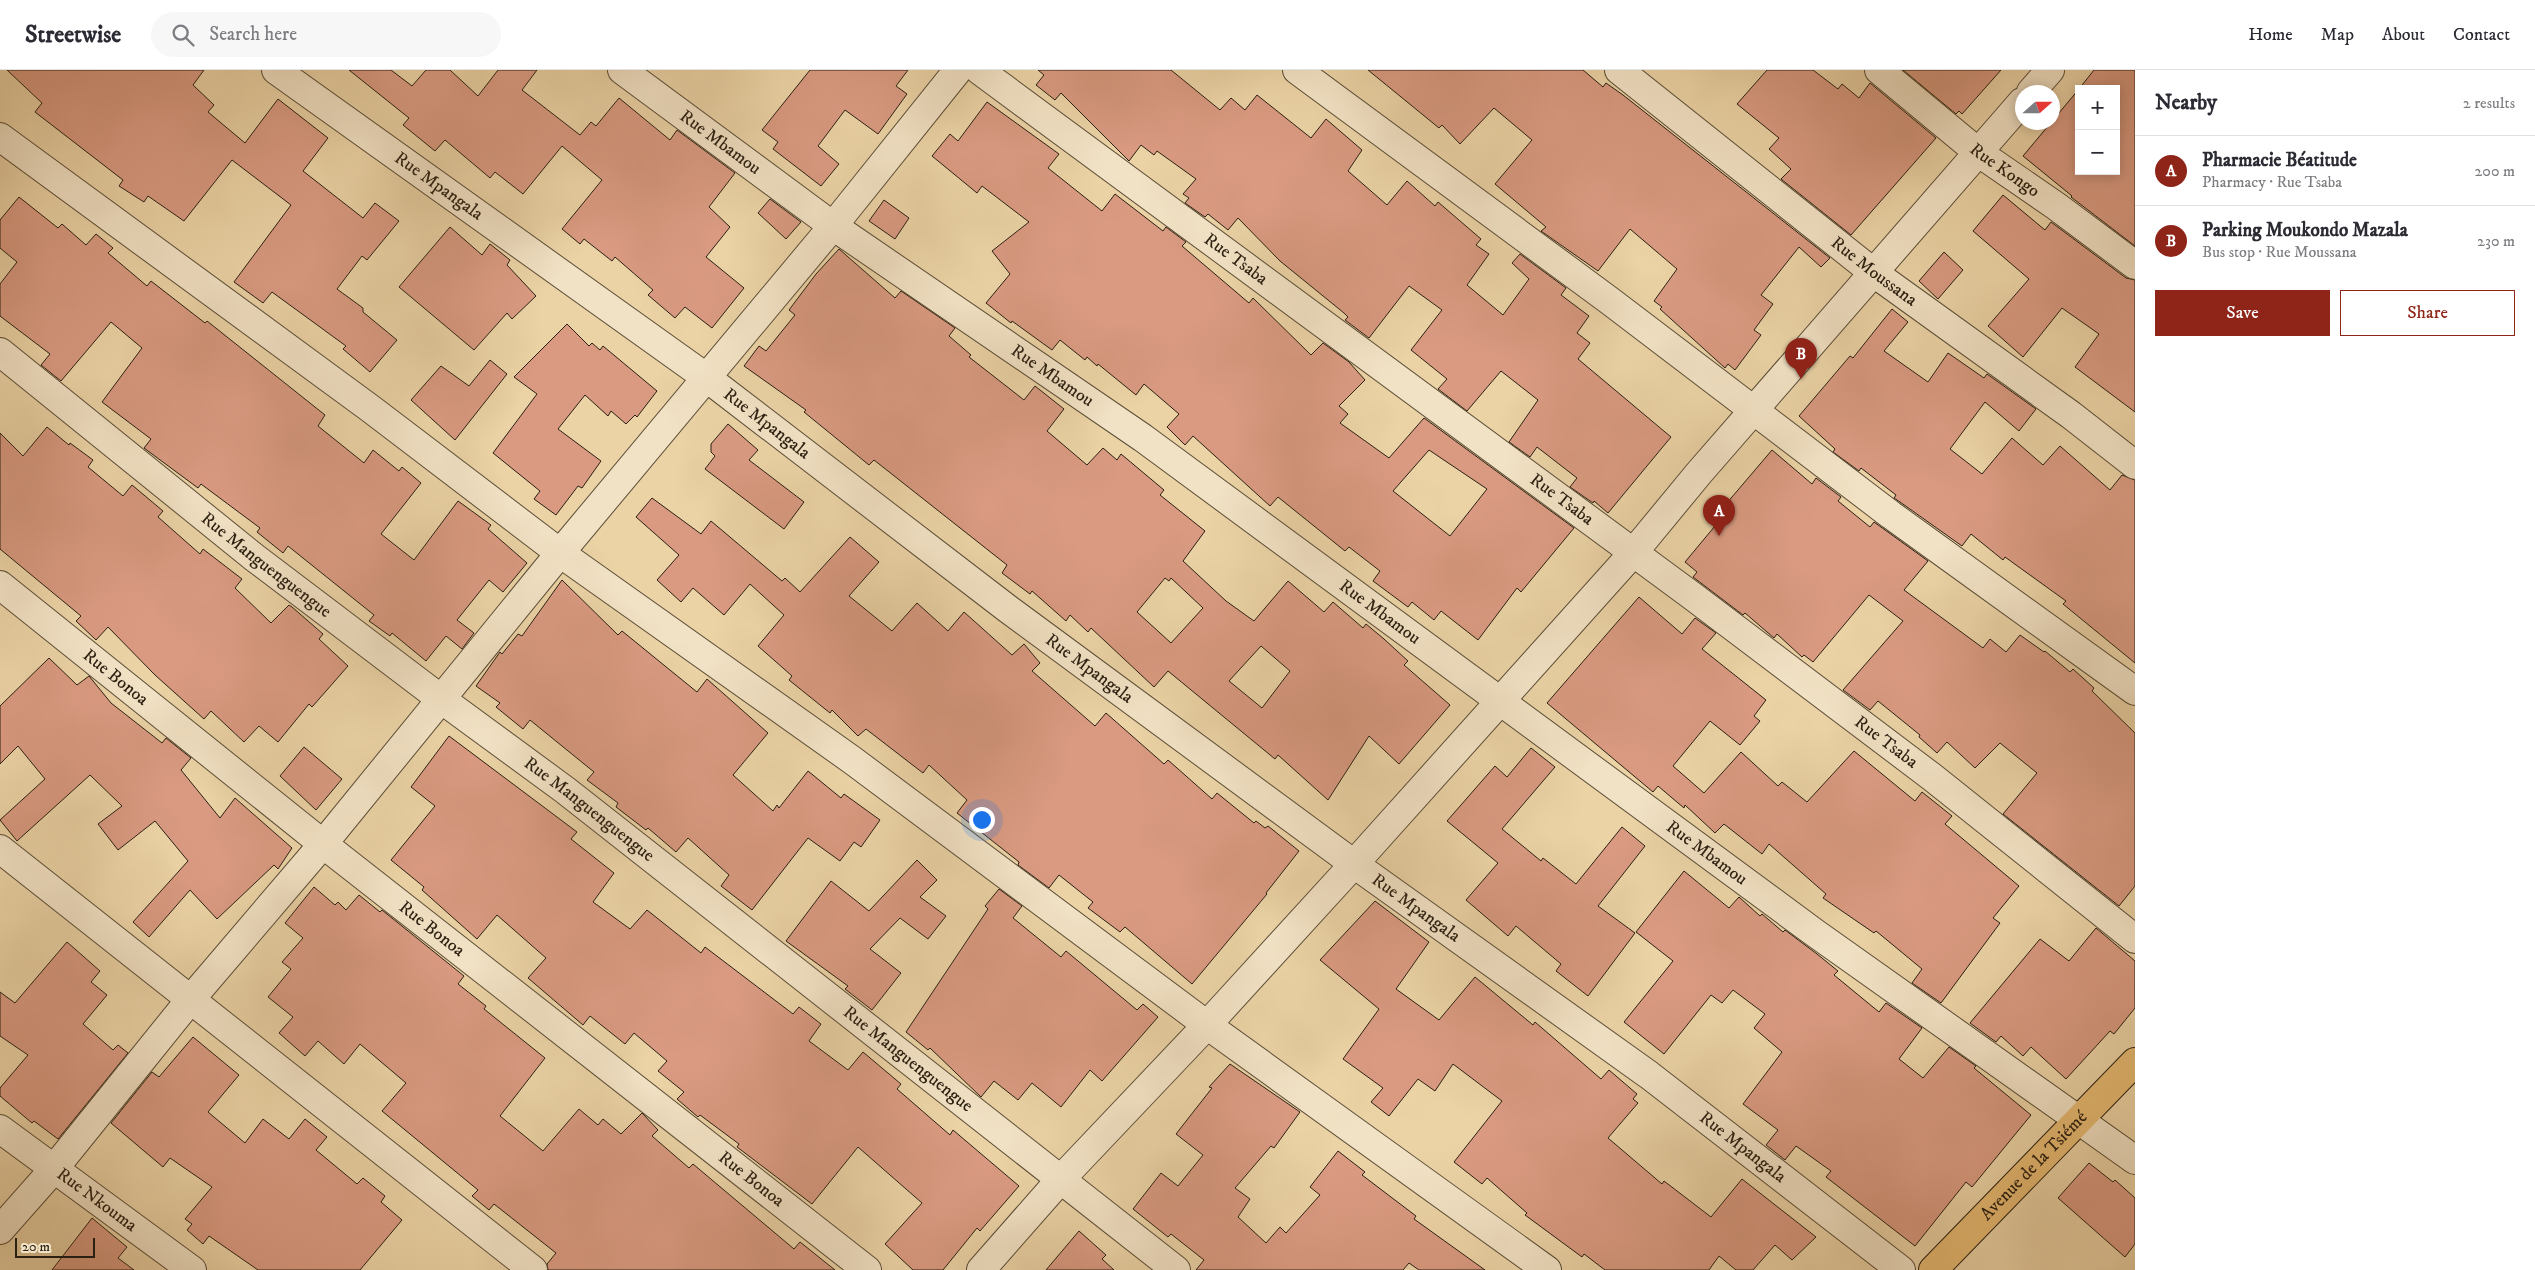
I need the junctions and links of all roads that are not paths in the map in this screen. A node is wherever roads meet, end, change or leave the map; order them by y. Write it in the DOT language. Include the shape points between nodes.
graph roads {
  1 [pos="276,70"];
  2 [pos="622,70"];
  3 [pos="958,70"];
  4 [pos="979,70"];
  5 [pos="1297,70"];
  6 [pos="1620,70"];
  7 [pos="1879,70"];
  8 [pos="2050,70"];
  9 [pos="2037,85"];
  10 [pos="2015,110"];
  11 [pos="0,137"];
  12 [pos="1979,152"];
  13 [pos="833,226"];
  14 [pos="2135,265"];
  15 [pos="1874,273"];
  16 [pos="0,352"];
  17 [pos="707,378"];
  18 [pos="1753,412"];
  19 [pos="2135,465"];
  20 [pos="560,553"];
  21 [pos="1633,553"];
  22 [pos="0,585"];
  23 [pos="2135,691"];
  24 [pos="441,699"];
  25 [pos="1498,702"];
  26 [pos="323,844"];
  27 [pos="0,850"];
  28 [pos="1354,864"];
  29 [pos="2135,939"];
  30 [pos="190,1000"];
  31 [pos="1207,1025"];
  32 [pos="2135,1062"];
  33 [pos="2078,1121"];
  34 [pos="0,1130"];
  35 [pos="2135,1160"];
  36 [pos="53,1170"];
  37 [pos="1060,1180"];
  38 [pos="0,1230"];
  39 [pos="192,1270"];
  40 [pos="533,1270"];
  41 [pos="867,1270"];
  42 [pos="981,1270"];
  43 [pos="1176,1270"];
  44 [pos="1546,1270"];
  45 [pos="1901,1270"];
  46 [pos="1933,1270"];
  1 -- 17 [label="street, Rue Mpangala"];
  2 -- 13 [label="street, Rue Mbamou"];
  3 -- 13 [label="street"];
  4 -- 21 [label="street, Rue Tsaba"];
  5 -- 18 [label="street" via="1610,301"];
  6 -- 15 [label="street, Rue Moussana"];
  7 -- 12 [label="street, Rue Kongo"];
  8 -- 9 [label="street"];
  10 -- 12 [label="street"];
  11 -- 20 [label="street" via="363,403"];
  12 -- 14 [label="street, Rue Kongo"];
  12 -- 15 [label="street"];
  13 -- 17 [label="street"];
  13 -- 25 [label="street, Rue Mbamou" via="1143,438"];
  15 -- 18 [label="street"];
  15 -- 19 [label="street, Rue Moussana"];
  16 -- 24 [label="street, Rue Manguenguengue" via="255,558"];
  17 -- 20 [label="street"];
  17 -- 28 [label="street, Rue Mpangala" via="1008,610"];
  18 -- 21 [label="street"];
  18 -- 23 [label="street"];
  20 -- 24 [label="street"];
  20 -- 31 [label="street" via="852,760"];
  21 -- 25 [label="street"];
  21 -- 29 [label="street, Rue Tsaba" via="1932,777"];
  22 -- 26 [label="street, Rue Bonoa"];
  24 -- 26 [label="street"];
  24 -- 37 [label="street, Rue Manguenguengue" via="565,790"];
  25 -- 28 [label="street"];
  25 -- 33 [label="street, Rue Mbamou"];
  26 -- 30 [label="street"];
  26 -- 41 [label="street, Rue Bonoa"];
  27 -- 30 [label="street"];
  28 -- 31 [label="street"];
  28 -- 45 [label="street, Rue Mpangala" via="1649,1075"];
  30 -- 36 [label="street"];
  30 -- 40 [label="street"];
  31 -- 37 [label="street"];
  31 -- 44 [label="street"];
  32 -- 33 [label="main road, Avenue de la Tsiémé"];
  33 -- 35 [label="street, Rue Mbamou"];
  33 -- 46 [label="main road, Avenue de la Tsiémé"];
  34 -- 36 [label="street, Rue Nkouma"];
  36 -- 38 [label="street"];
  36 -- 39 [label="street, Rue Nkouma"];
  37 -- 42 [label="street"];
  37 -- 43 [label="street, Rue Manguenguengue"];
}
